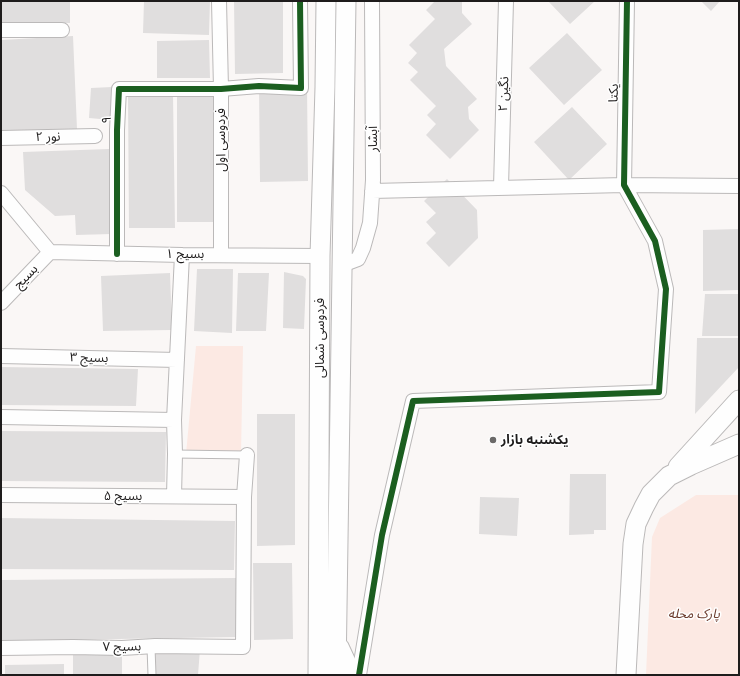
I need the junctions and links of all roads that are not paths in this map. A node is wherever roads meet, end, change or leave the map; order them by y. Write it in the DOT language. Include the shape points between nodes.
graph roads {
  1 [pos="219,1"];
  2 [pos="300,1"];
  3 [pos="326,1"];
  4 [pos="346,1"];
  5 [pos="372,1"];
  6 [pos="506,1"];
  7 [pos="626,1"];
  8 [pos="1,30"];
  9 [pos="62,30"];
  10 [pos="221,89"];
  11 [pos="96,136"];
  12 [pos="1,138"];
  13 [pos="624,185"];
  14 [pos="739,186"];
  15 [pos="501,187"];
  16 [pos="372,191"];
  17 [pos="1,193"];
  18 [pos="50,252"];
  19 [pos="117,254"];
  20 [pos="221,254"];
  21 [pos="182,255"];
  22 [pos="320,256"];
  23 [pos="342,264"];
  24 [pos="1,303"];
  25 [pos="1,356"];
  26 [pos="177,360"];
  27 [pos="739,400"];
  28 [pos="1,417"];
  29 [pos="174,420"];
  30 [pos="739,444"];
  31 [pos="175,454"];
  32 [pos="247,455"];
  33 [pos="669,476"];
  34 [pos="1,495"];
  35 [pos="174,496"];
  36 [pos="244,497"];
  37 [pos="336,640"];
  38 [pos="151,647"];
  39 [pos="1,648"];
  40 [pos="624,672"];
  41 [pos="317,673"];
  42 [pos="152,675"];
  43 [pos="336,675"];
  44 [pos="352,675"];
  45 [pos="359,675"];
  1 -- 10 [label="street, فردوسی اول"];
  2 -- 10 [label="street" via="301,88 259,86"];
  3 -- 22 [label="main road, فردوسی شمالی"];
  4 -- 23 [label="main road, فردوسی شمالی"];
  5 -- 16 [label="street, آبشار"];
  6 -- 15 [label="street, نگین ۲"];
  7 -- 13 [label="street, یکتا"];
  8 -- 9 [label="street"];
  10 -- 19 [label="street, ۹" via="119,89"];
  10 -- 20 [label="street, فردوسی اول"];
  11 -- 12 [label="street, نور ۲"];
  13 -- 14 [label="street"];
  13 -- 15 [label="street"];
  13 -- 45 [label="street" via="655,241 666,289 658,392 413,400 382,535"];
  15 -- 16 [label="street"];
  16 -- 23 [label="street, آبشار" via="370,222 363,248 358,259"];
  17 -- 18 [label="street"];
  18 -- 19 [label="street, بسیج ۱"];
  18 -- 24 [label="street, بسیج"];
  19 -- 21 [label="street, بسیج ۱"];
  20 -- 21 [label="street, بسیج ۱"];
  20 -- 22 [label="street, بسیج ۱"];
  21 -- 26 [label="street"];
  22 -- 41 [label="main road, فردوسی شمالی"];
  23 -- 37 [label="main road, فردوسی شمالی"];
  25 -- 26 [label="street, بسیج ۳"];
  26 -- 29 [label="street"];
  27 -- 33 [label="main road"];
  28 -- 29 [label="street"];
  29 -- 31 [label="street"];
  30 -- 33 [label="main road"];
  31 -- 32 [label="lane"];
  31 -- 35 [label="street"];
  32 -- 36 [label="street"];
  33 -- 40 [label="main road" via="651,494 636,524"];
  34 -- 35 [label="street, بسیج ۵"];
  35 -- 36 [label="street, بسیج ۵"];
  36 -- 38 [label="street, بسیج ۷" via="242,647"];
  37 -- 43 [label="main road, فردوسی شمالی"];
  37 -- 44 [label="main road"];
  38 -- 39 [label="street, بسیج ۷"];
  38 -- 42 [label="lane"];
}
